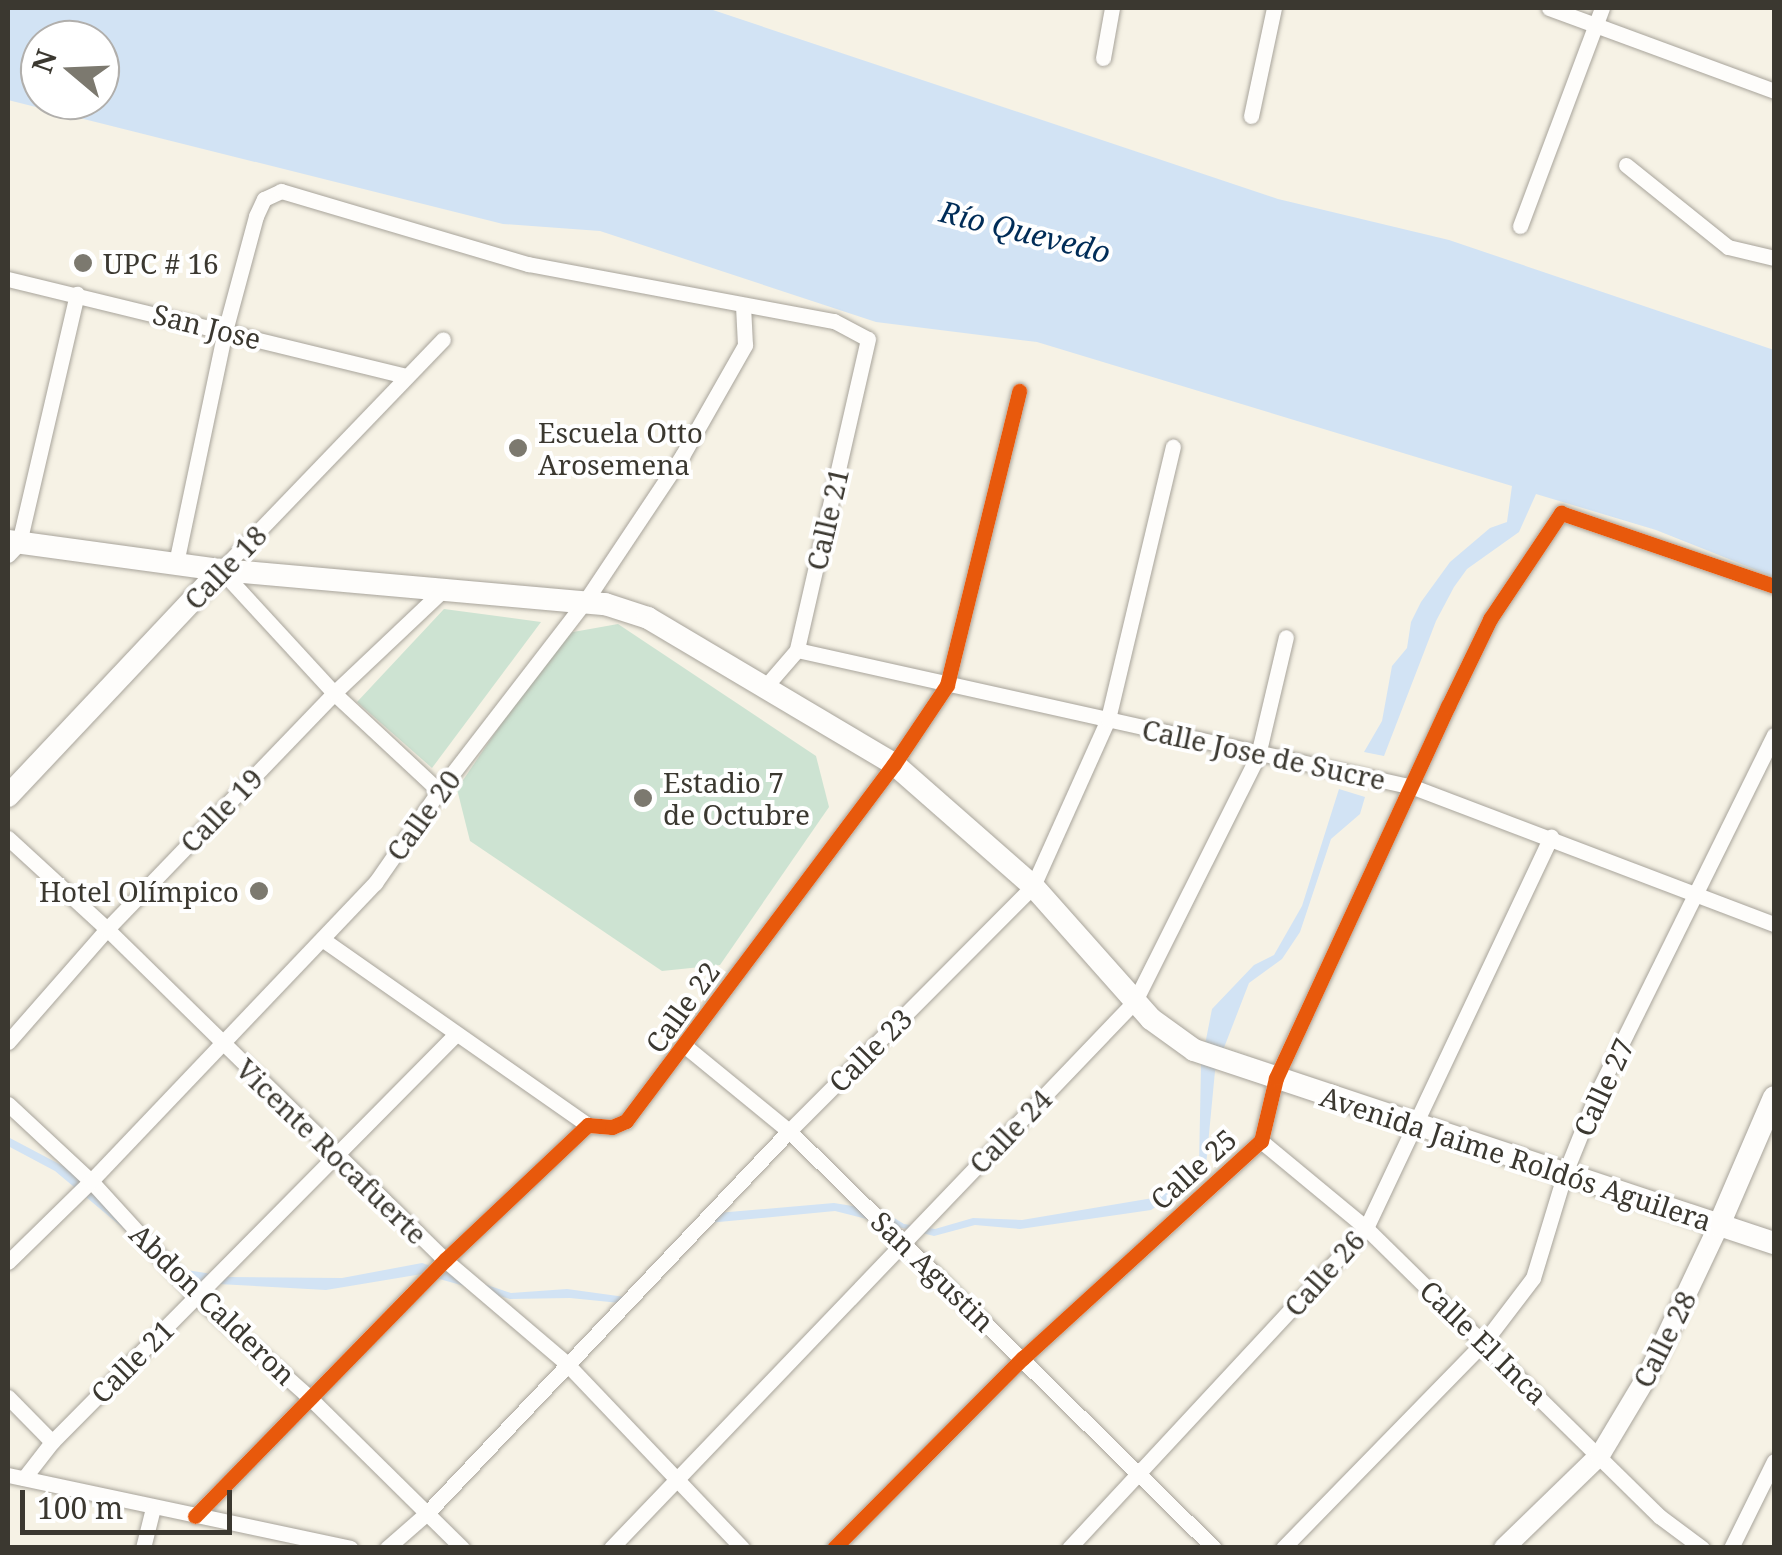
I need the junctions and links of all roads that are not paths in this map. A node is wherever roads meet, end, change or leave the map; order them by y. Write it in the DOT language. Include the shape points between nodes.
graph roads {
  1 [pos="1112,8"];
  2 [pos="1274,8"];
  3 [pos="1550,8"];
  4 [pos="1602,8"];
  5 [pos="1596,26"];
  6 [pos="1102,58"];
  7 [pos="1774,91"];
  8 [pos="1250,116"];
  9 [pos="1626,165"];
  10 [pos="1520,226"];
  11 [pos="1774,258"];
  12 [pos="8,280"];
  13 [pos="77,294"];
  14 [pos="743,305"];
  15 [pos="225,331"];
  16 [pos="443,339"];
  17 [pos="406,376"];
  18 [pos="1019,391"];
  19 [pos="1174,448"];
  20 [pos="11,546"];
  21 [pos="176,563"];
  22 [pos="221,570"];
  23 [pos="1774,586"];
  24 [pos="445,588"];
  25 [pos="584,603"];
  26 [pos="1286,638"];
  27 [pos="797,650"];
  28 [pos="948,685"];
  29 [pos="765,687"];
  30 [pos="334,693"];
  31 [pos="1108,719"];
  32 [pos="1774,735"];
  33 [pos="1258,755"];
  34 [pos="894,764"];
  35 [pos="1413,787"];
  36 [pos="438,791"];
  37 [pos="8,796"];
  38 [pos="1552,836"];
  39 [pos="8,838"];
  40 [pos="1033,886"];
  41 [pos="1697,893"];
  42 [pos="1774,924"];
  43 [pos="107,929"];
  44 [pos="322,939"];
  45 [pos="1135,1001"];
  46 [pos="456,1034"];
  47 [pos="8,1042"];
  48 [pos="222,1044"];
  49 [pos="685,1046"];
  50 [pos="1276,1078"];
  51 [pos="1774,1096"];
  52 [pos="8,1104"];
  53 [pos="1414,1124"];
  54 [pos="588,1125"];
  55 [pos="789,1131"];
  56 [pos="1261,1141"];
  57 [pos="336,1155"];
  58 [pos="1564,1173"];
  59 [pos="91,1181"];
  60 [pos="1719,1226"];
  61 [pos="1366,1228"];
  62 [pos="903,1241"];
  63 [pos="1774,1243"];
  64 [pos="444,1260"];
  65 [pos="8,1262"];
  66 [pos="196,1296"];
  67 [pos="1485,1341"];
  68 [pos="1023,1358"];
  69 [pos="566,1364"];
  70 [pos="8,1397"];
  71 [pos="310,1398"];
  72 [pos="52,1442"];
  73 [pos="1600,1455"];
  74 [pos="1774,1461"];
  75 [pos="1139,1473"];
  76 [pos="16,1477"];
  77 [pos="673,1480"];
  78 [pos="153,1508"];
  79 [pos="427,1513"];
  80 [pos="195,1516"];
  81 [pos="1289,1546"];
  82 [pos="144,1548"];
  83 [pos="350,1548"];
  84 [pos="387,1548"];
  85 [pos="462,1548"];
  86 [pos="611,1548"];
  87 [pos="742,1548"];
  88 [pos="834,1548"];
  89 [pos="1069,1548"];
  90 [pos="1214,1548"];
  91 [pos="1504,1548"];
  92 [pos="1702,1548"];
  93 [pos="1731,1548"];
  1 -- 6 [label="street"];
  2 -- 8 [label="street"];
  3 -- 5 [label="street"];
  4 -- 5 [label="street"];
  5 -- 7 [label="street"];
  5 -- 10 [label="street"];
  9 -- 11 [label="street" via="1728,247"];
  12 -- 13 [label="street, San Jose"];
  13 -- 15 [label="street, San Jose"];
  13 -- 20 [label="street"];
  14 -- 15 [label="street" via="528,264 282,191 264,200 256,216"];
  14 -- 25 [label="street, Calle 20" via="745,345 729,379"];
  14 -- 27 [label="street, Calle 21" via="834,321 868,340"];
  15 -- 17 [label="street, San Jose"];
  15 -- 21 [label="street"];
  16 -- 17 [label="street, Calle 18"];
  17 -- 22 [label="street, Calle 18"];
  18 -- 28 [label="street, Calle 22"];
  19 -- 31 [label="street, Calle 23"];
  20 -- 21 [label="main road, Avenida Jaime Roldós Aguilera"];
  21 -- 22 [label="main road, Avenida Jaime Roldós Aguilera"];
  22 -- 24 [label="main road, Avenida Jaime Roldós Aguilera"];
  22 -- 30 [label="street"];
  22 -- 37 [label="main road, Calle 18"];
  23 -- 35 [label="street, Calle 25" via="1561,513 1490,619"];
  24 -- 25 [label="main road, Avenida Jaime Roldós Aguilera"];
  24 -- 30 [label="street, Calle 19"];
  25 -- 29 [label="main road, Avenida Jaime Roldós Aguilera" via="648,618"];
  25 -- 36 [label="street, Calle 20"];
  26 -- 33 [label="street, Calle 24"];
  27 -- 28 [label="street, Calle Jose de Sucre"];
  27 -- 29 [label="street, Calle 21"];
  28 -- 31 [label="street, Calle Jose de Sucre"];
  28 -- 34 [label="street, Calle 22"];
  29 -- 34 [label="main road, Avenida Jaime Roldós Aguilera"];
  30 -- 36 [label="street"];
  30 -- 43 [label="street, Calle 19"];
  31 -- 33 [label="street, Calle Jose de Sucre"];
  31 -- 40 [label="street, Calle 23"];
  32 -- 41 [label="street, Calle 27"];
  33 -- 35 [label="street, Calle Jose de Sucre"];
  33 -- 45 [label="street, Calle 24"];
  34 -- 40 [label="main road, Avenida Jaime Roldós Aguilera"];
  34 -- 49 [label="street, Calle 22"];
  35 -- 38 [label="street, Calle Jose de Sucre"];
  35 -- 50 [label="street, Calle 25"];
  36 -- 44 [label="street, Calle 20" via="375,883"];
  38 -- 41 [label="street, Calle Jose de Sucre"];
  38 -- 53 [label="street, Calle 26"];
  39 -- 43 [label="street, Vicente Rocafuerte"];
  40 -- 45 [label="main road, Avenida Jaime Roldós Aguilera"];
  40 -- 55 [label="street, Calle 23"];
  41 -- 42 [label="street, Calle Jose de Sucre"];
  41 -- 58 [label="street, Calle 27"];
  43 -- 47 [label="street, Calle 19"];
  43 -- 48 [label="street, Vicente Rocafuerte"];
  44 -- 46 [label="street"];
  44 -- 48 [label="street, Calle 20"];
  45 -- 50 [label="main road, Avenida Jaime Roldós Aguilera" via="1194,1050"];
  45 -- 62 [label="street, Calle 24"];
  46 -- 54 [label="street"];
  46 -- 57 [label="street, Calle 21"];
  48 -- 57 [label="street, Vicente Rocafuerte"];
  48 -- 59 [label="street, Calle 20"];
  49 -- 54 [label="street, Calle 22" via="626,1121"];
  49 -- 55 [label="street, San Agustin"];
  50 -- 53 [label="main road, Avenida Jaime Roldós Aguilera"];
  50 -- 56 [label="street, Calle 25"];
  51 -- 60 [label="main road, Calle 28"];
  52 -- 59 [label="street, Abdon Calderon"];
  53 -- 58 [label="main road, Avenida Jaime Roldós Aguilera"];
  53 -- 61 [label="street, Calle 26"];
  54 -- 64 [label="street, Calle 22"];
  55 -- 62 [label="street, San Agustin"];
  55 -- 69 [label="street, Calle 23"];
  56 -- 61 [label="street, Calle El Inca"];
  56 -- 68 [label="street, Calle 25"];
  57 -- 64 [label="street, Vicente Rocafuerte"];
  57 -- 66 [label="street, Calle 21"];
  58 -- 60 [label="main road, Avenida Jaime Roldós Aguilera"];
  58 -- 67 [label="street, Calle 27" via="1533,1278"];
  59 -- 65 [label="street, Calle 20"];
  59 -- 66 [label="street, Abdon Calderon"];
  60 -- 63 [label="main road, Avenida Jaime Roldós Aguilera"];
  60 -- 73 [label="street, Calle 28" via="1649,1372"];
  61 -- 67 [label="street, Calle El Inca"];
  61 -- 75 [label="street, Calle 26"];
  62 -- 68 [label="street, San Agustin"];
  62 -- 77 [label="street, Calle 24"];
  64 -- 69 [label="street, Vicente Rocafuerte"];
  64 -- 71 [label="street, Calle 22"];
  66 -- 71 [label="street, Abdon Calderon"];
  66 -- 72 [label="street, Calle 21"];
  67 -- 73 [label="street, Calle El Inca"];
  67 -- 81 [label="street, Calle 27"];
  68 -- 75 [label="street, San Agustin"];
  68 -- 88 [label="street, Calle 25"];
  69 -- 77 [label="street, Vicente Rocafuerte"];
  69 -- 79 [label="street, Calle 23"];
  70 -- 72 [label="street"];
  71 -- 79 [label="street, Abdon Calderon"];
  71 -- 80 [label="street, Calle 22"];
  72 -- 76 [label="street, Calle 21"];
  73 -- 91 [label="street, Calle 28"];
  73 -- 92 [label="street, Calle El Inca" via="1659,1516"];
  74 -- 93 [label="street"];
  75 -- 89 [label="street, Calle 26"];
  75 -- 90 [label="street, San Agustin"];
  76 -- 78 [label="street"];
  77 -- 86 [label="street, Calle 24"];
  77 -- 87 [label="street, Vicente Rocafuerte"];
  78 -- 80 [label="street"];
  78 -- 82 [label="street"];
  79 -- 84 [label="street, Calle 23"];
  79 -- 85 [label="street, Abdon Calderon"];
  80 -- 83 [label="street"];
}
